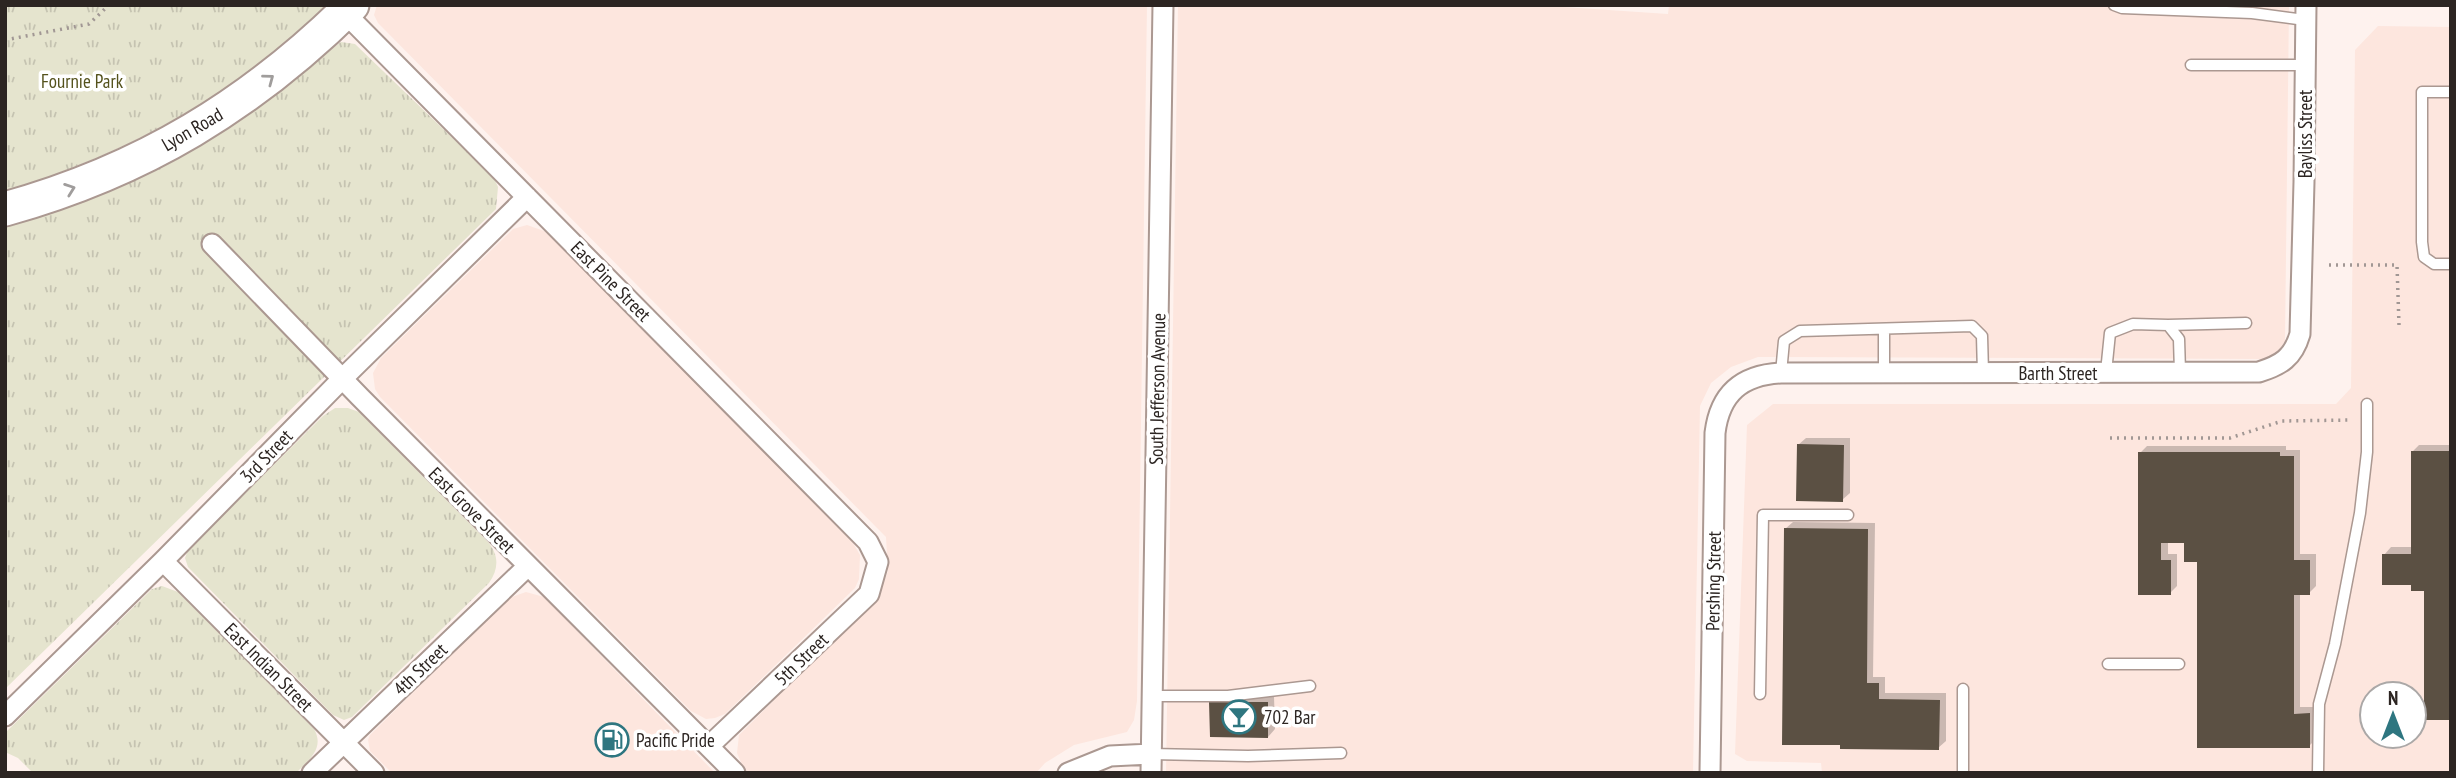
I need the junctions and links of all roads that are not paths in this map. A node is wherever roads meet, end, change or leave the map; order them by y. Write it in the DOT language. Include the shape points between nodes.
graph roads {
  1 [pos="1163,5"];
  2 [pos="2114,5"];
  3 [pos="345,8"];
  4 [pos="2306,13"];
  5 [pos="2191,65"];
  6 [pos="2305,65"];
  7 [pos="2451,92"];
  8 [pos="527,197"];
  9 [pos="5,209"];
  10 [pos="212,244"];
  11 [pos="2302,262"];
  12 [pos="2451,264"];
  13 [pos="2246,323"];
  14 [pos="2168,326"];
  15 [pos="1884,329"];
  16 [pos="2106,372"];
  17 [pos="2180,372"];
  18 [pos="1781,373"];
  19 [pos="1884,373"];
  20 [pos="1983,373"];
  21 [pos="342,379"];
  22 [pos="1730,393"];
  23 [pos="2367,404"];
  24 [pos="1848,515"];
  25 [pos="163,561"];
  26 [pos="878,562"];
  27 [pos="528,566"];
  28 [pos="2108,664"];
  29 [pos="2179,664"];
  30 [pos="1310,686"];
  31 [pos="1963,689"];
  32 [pos="1760,694"];
  33 [pos="1152,696"];
  34 [pos="5,716"];
  35 [pos="344,741"];
  36 [pos="709,746"];
  37 [pos="1341,753"];
  38 [pos="1151,764"];
  39 [pos="312,773"];
  40 [pos="374,773"];
  41 [pos="735,773"];
  42 [pos="1068,773"];
  43 [pos="1710,773"];
  44 [pos="1963,773"];
  45 [pos="2318,773"];
  1 -- 33 [label="street, South Jefferson Avenue"];
  2 -- 4 [label="lane"];
  3 -- 8 [label="street, East Pine Street"];
  9 -- 3 [label="highway, Lyon Road, one-way" via="86,183 187,134 271,77"];
  4 -- 6 [label="street, Bayliss Street"];
  5 -- 6 [label="lane"];
  6 -- 11 [label="street, Bayliss Street"];
  7 -- 12 [label="lane" via="2422,92 2424,257 2434,264"];
  8 -- 21 [label="street, 3rd Street"];
  8 -- 26 [label="street, East Pine Street" via="868,542"];
  10 -- 21 [label="street, East Grove Street"];
  11 -- 17 [label="street, Barth Street" via="2300,334 2287,360 2259,372"];
  13 -- 14 [label="lane"];
  14 -- 16 [label="lane" via="2133,324 2110,333"];
  14 -- 17 [label="lane" via="2179,339"];
  15 -- 18 [label="lane" via="1800,331 1784,341"];
  15 -- 19 [label="lane"];
  15 -- 20 [label="lane" via="1972,326 1982,336"];
  16 -- 17 [label="street, Barth Street"];
  16 -- 20 [label="street, Barth Street"];
  18 -- 19 [label="street, Barth Street"];
  18 -- 22 [label="street, Barth Street" via="1746,380"];
  19 -- 20 [label="street, Barth Street"];
  21 -- 25 [label="street, 3rd Street"];
  21 -- 27 [label="street, East Grove Street"];
  22 -- 43 [label="street, Pershing Street" via="1715,433"];
  23 -- 45 [label="lane" via="2360,513 2319,704"];
  24 -- 32 [label="lane" via="1763,515"];
  25 -- 34 [label="street, 3rd Street"];
  25 -- 35 [label="street, East Indian Street"];
  26 -- 36 [label="street, 5th Street" via="869,594"];
  27 -- 35 [label="street, 4th Street"];
  27 -- 36 [label="street, East Grove Street"];
  28 -- 29 [label="lane"];
  30 -- 33 [label="lane" via="1252,694"];
  31 -- 44 [label="lane"];
  33 -- 38 [label="street, South Jefferson Avenue"];
  35 -- 39 [label="street, 4th Street"];
  35 -- 40 [label="street, East Indian Street"];
  36 -- 41 [label="street, East Grove Street"];
  37 -- 38 [label="lane"];
  38 -- 42 [label="street" via="1110,756"];
}
